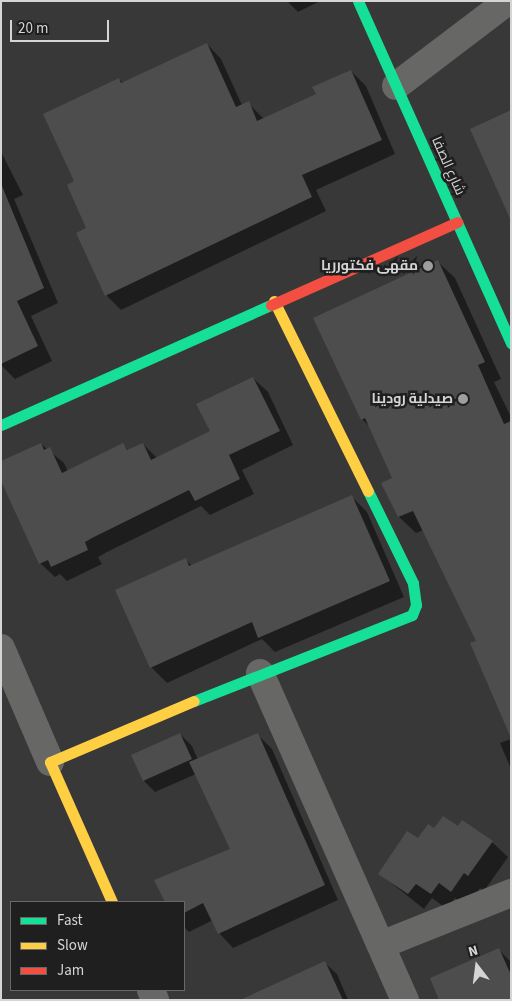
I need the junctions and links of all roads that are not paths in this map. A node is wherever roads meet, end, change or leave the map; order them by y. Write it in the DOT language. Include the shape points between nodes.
graph roads {
  1 [pos="358,1"];
  2 [pos="508,1"];
  3 [pos="396,86"];
  4 [pos="457,222"];
  5 [pos="274,301"];
  6 [pos="511,343"];
  7 [pos="1,425"];
  8 [pos="1,648"];
  9 [pos="260,673"];
  10 [pos="50,762"];
  11 [pos="511,893"];
  12 [pos="112,901"];
  13 [pos="381,945"];
  14 [pos="405,1000"];
  1 -- 3 [label="street, شارع الصفا"];
  2 -- 3 [label="street"];
  3 -- 4 [label="street, شارع الصفا"];
  4 -- 5 [label="street"];
  4 -- 6 [label="street, شارع الصفا"];
  5 -- 7 [label="street"];
  5 -- 9 [label="street" via="413,583 416,604 412,615"];
  8 -- 10 [label="street"];
  9 -- 10 [label="street"];
  9 -- 13 [label="street"];
  10 -- 12 [label="street"];
  11 -- 13 [label="street"];
  13 -- 14 [label="street"];
}
